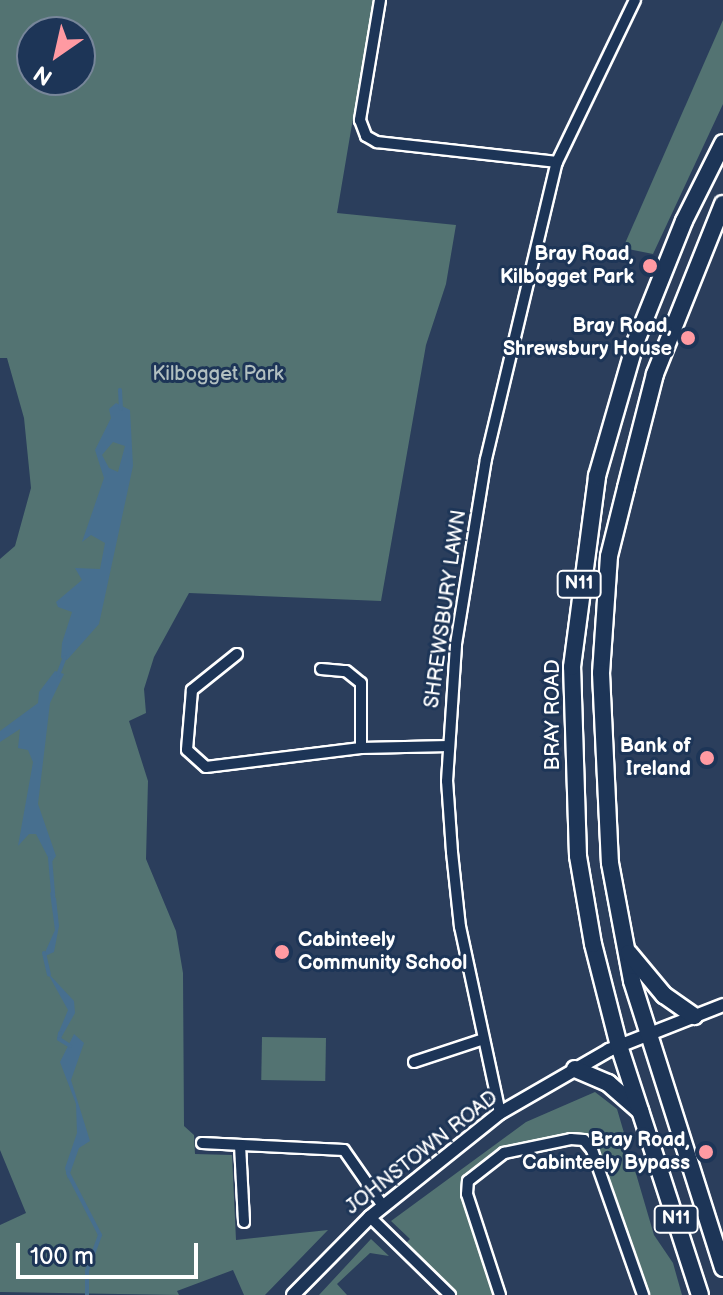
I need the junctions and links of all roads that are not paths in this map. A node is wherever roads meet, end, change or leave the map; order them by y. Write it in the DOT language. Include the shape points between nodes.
graph roads {
  1 [pos="380,0"];
  2 [pos="635,0"];
  3 [pos="723,143"];
  4 [pos="557,162"];
  5 [pos="723,204"];
  6 [pos="237,654"];
  7 [pos="321,669"];
  8 [pos="449,746"];
  9 [pos="361,748"];
  10 [pos="625,948"];
  11 [pos="723,1005"];
  12 [pos="694,1016"];
  13 [pos="651,1033"];
  14 [pos="481,1040"];
  15 [pos="619,1046"];
  16 [pos="414,1062"];
  17 [pos="575,1069"];
  18 [pos="641,1112"];
  19 [pos="500,1113"];
  20 [pos="202,1143"];
  21 [pos="240,1145"];
  22 [pos="383,1206"];
  23 [pos="370,1217"];
  24 [pos="244,1222"];
  25 [pos="723,1268"];
  26 [pos="293,1295"];
  27 [pos="450,1295"];
  28 [pos="500,1295"];
  29 [pos="643,1295"];
  30 [pos="700,1295"];
  1 -- 4 [label="street" via="360,120 366,136 377,142"];
  2 -- 4 [label="street, SHREWSBURY LAWN"];
  3 -- 15 [label="highway, BRAY ROAD / N11" via="684,221 636,341 597,476 576,607 571,728 578,856"];
  4 -- 8 [label="street, SHREWSBURY LAWN" via="486,459 456,644"];
  5 -- 10 [label="highway, N11" via="655,374 609,556 601,759 610,863"];
  6 -- 9 [label="street" via="192,690 187,750 206,767"];
  7 -- 9 [label="street" via="346,671 361,683"];
  8 -- 9 [label="street"];
  8 -- 14 [label="street, SHREWSBURY LAWN" via="460,927"];
  10 -- 12 [label="highway" via="664,995"];
  10 -- 13 [label="highway, N11"];
  11 -- 12 [label="street, JOHNSTOWN ROAD"];
  12 -- 13 [label="street, JOHNSTOWN ROAD"];
  13 -- 15 [label="street, JOHNSTOWN ROAD"];
  13 -- 25 [label="highway, N11"];
  14 -- 16 [label="street"];
  14 -- 19 [label="street, SHREWSBURY LAWN"];
  15 -- 17 [label="street, JOHNSTOWN ROAD"];
  15 -- 18 [label="highway, BRAY ROAD / N11"];
  17 -- 18 [label="highway" via="608,1083"];
  17 -- 19 [label="street, JOHNSTOWN ROAD"];
  18 -- 30 [label="highway, BRAY ROAD / N11"];
  19 -- 22 [label="street, JOHNSTOWN ROAD"];
  20 -- 21 [label="street"];
  21 -- 22 [label="street" via="344,1150"];
  21 -- 24 [label="street"];
  22 -- 23 [label="street, JOHNSTOWN ROAD"];
  23 -- 26 [label="street, JOHNSTOWN ROAD"];
  23 -- 27 [label="street"];
  28 -- 29 [label="street" via="467,1194 468,1181 504,1153 571,1139 584,1140 592,1150"];
}
